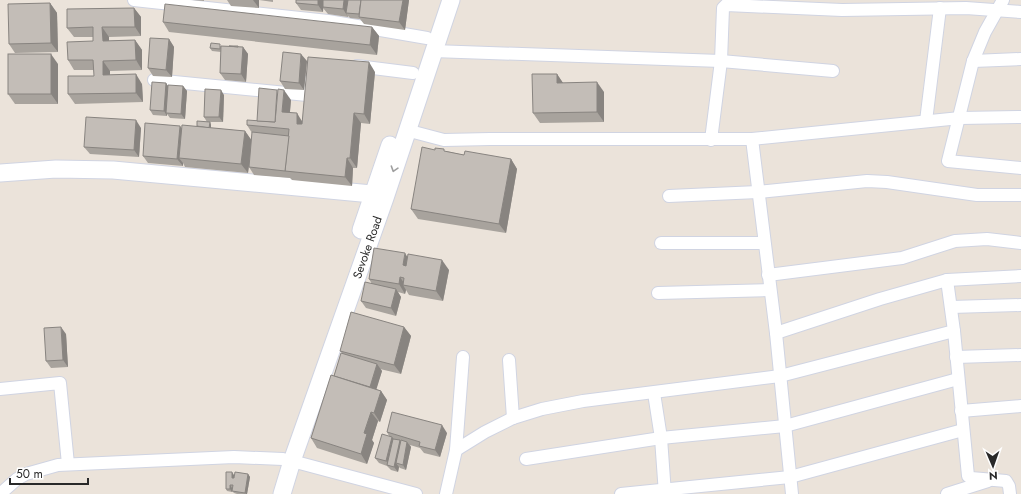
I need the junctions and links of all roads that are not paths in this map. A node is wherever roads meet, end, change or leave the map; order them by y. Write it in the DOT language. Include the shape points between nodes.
graph roads {
  1 [pos="134,0"];
  2 [pos="440,0"];
  3 [pos="451,0"];
  4 [pos="1000,5"];
  5 [pos="940,8"];
  6 [pos="1021,12"];
  7 [pos="430,44"];
  8 [pos="1021,59"];
  9 [pos="721,61"];
  10 [pos="973,61"];
  11 [pos="343,65"];
  12 [pos="310,68"];
  13 [pos="833,71"];
  14 [pos="413,73"];
  15 [pos="154,80"];
  16 [pos="1021,117"];
  17 [pos="960,118"];
  18 [pos="926,121"];
  19 [pos="406,130"];
  20 [pos="752,139"];
  21 [pos="711,140"];
  22 [pos="1021,168"];
  23 [pos="0,173"];
  24 [pos="758,192"];
  25 [pos="1021,195"];
  26 [pos="378,196"];
  27 [pos="669,196"];
  28 [pos="661,243"];
  29 [pos="764,243"];
  30 [pos="1021,243"];
  31 [pos="768,275"];
  32 [pos="1021,276"];
  33 [pos="946,280"];
  34 [pos="769,290"];
  35 [pos="658,293"];
  36 [pos="1021,304"];
  37 [pos="951,307"];
  38 [pos="954,331"];
  39 [pos="776,333"];
  40 [pos="1021,355"];
  41 [pos="463,356"];
  42 [pos="956,357"];
  43 [pos="509,360"];
  44 [pos="780,376"];
  45 [pos="958,379"];
  46 [pos="0,389"];
  47 [pos="654,393"];
  48 [pos="1021,406"];
  49 [pos="961,411"];
  50 [pos="513,418"];
  51 [pos="785,426"];
  52 [pos="964,430"];
  53 [pos="660,438"];
  54 [pos="456,450"];
  55 [pos="526,458"];
  56 [pos="287,460"];
  57 [pos="68,464"];
  58 [pos="790,477"];
  59 [pos="991,480"];
  60 [pos="665,492"];
  61 [pos="0,494"];
  62 [pos="273,494"];
  63 [pos="282,494"];
  64 [pos="416,494"];
  65 [pos="446,494"];
  66 [pos="621,494"];
  67 [pos="792,494"];
  68 [pos="947,494"];
  69 [pos="1010,494"];
  1 -- 7 [label="street" via="328,21"];
  2 -- 7 [label="main road, Sevoke Road"];
  3 -- 7 [label="main road, Sevoke Road"];
  4 -- 5 [label="street"];
  4 -- 6 [label="street"];
  4 -- 10 [label="street"];
  5 -- 9 [label="street" via="842,10 726,6 723,8"];
  5 -- 18 [label="street"];
  7 -- 9 [label="street"];
  7 -- 14 [label="main road, Sevoke Road"];
  7 -- 19 [label="main road, Sevoke Road"];
  8 -- 10 [label="street"];
  9 -- 13 [label="street"];
  9 -- 21 [label="street"];
  10 -- 17 [label="street"];
  11 -- 14 [label="street"];
  12 -- 15 [label="street" via="307,95"];
  14 -- 26 [label="main road, Sevoke Road"];
  16 -- 17 [label="street"];
  17 -- 18 [label="street"];
  17 -- 22 [label="street" via="948,162"];
  18 -- 20 [label="street"];
  19 -- 21 [label="street" via="444,140 459,141"];
  19 -- 26 [label="main road, Sevoke Road, one-way"];
  20 -- 21 [label="street"];
  20 -- 24 [label="street"];
  23 -- 26 [label="main road" via="56,169 113,170"];
  24 -- 25 [label="street" via="867,181 977,195"];
  24 -- 27 [label="street"];
  24 -- 29 [label="street"];
  26 -- 56 [label="main road, Sevoke Road"];
  28 -- 29 [label="street"];
  29 -- 31 [label="street"];
  30 -- 31 [label="street" via="982,238 956,241 902,258"];
  31 -- 34 [label="street"];
  32 -- 33 [label="street"];
  33 -- 37 [label="street"];
  33 -- 39 [label="street"];
  34 -- 35 [label="street"];
  34 -- 39 [label="street"];
  36 -- 37 [label="street"];
  37 -- 38 [label="street"];
  38 -- 42 [label="street"];
  38 -- 44 [label="street"];
  39 -- 44 [label="street"];
  40 -- 42 [label="street"];
  41 -- 54 [label="street"];
  42 -- 45 [label="street"];
  43 -- 50 [label="street"];
  44 -- 47 [label="street"];
  44 -- 51 [label="street"];
  45 -- 49 [label="street"];
  45 -- 51 [label="street"];
  46 -- 57 [label="street" via="60,383"];
  47 -- 50 [label="street" via="583,401"];
  47 -- 53 [label="street"];
  48 -- 49 [label="street"];
  49 -- 52 [label="street"];
  50 -- 54 [label="street"];
  51 -- 53 [label="street"];
  51 -- 58 [label="street"];
  52 -- 58 [label="street"];
  52 -- 59 [label="street" via="968,476"];
  53 -- 55 [label="street"];
  53 -- 60 [label="street"];
  54 -- 65 [label="street"];
  56 -- 57 [label="street" via="234,457"];
  56 -- 62 [label="main road, Sevoke Road"];
  56 -- 63 [label="main road, Sevoke Road"];
  56 -- 64 [label="street"];
  57 -- 61 [label="street" via="26,474"];
  58 -- 60 [label="street"];
  58 -- 67 [label="street"];
  59 -- 68 [label="street"];
  59 -- 69 [label="street" via="1006,481"];
  60 -- 66 [label="street"];
}
